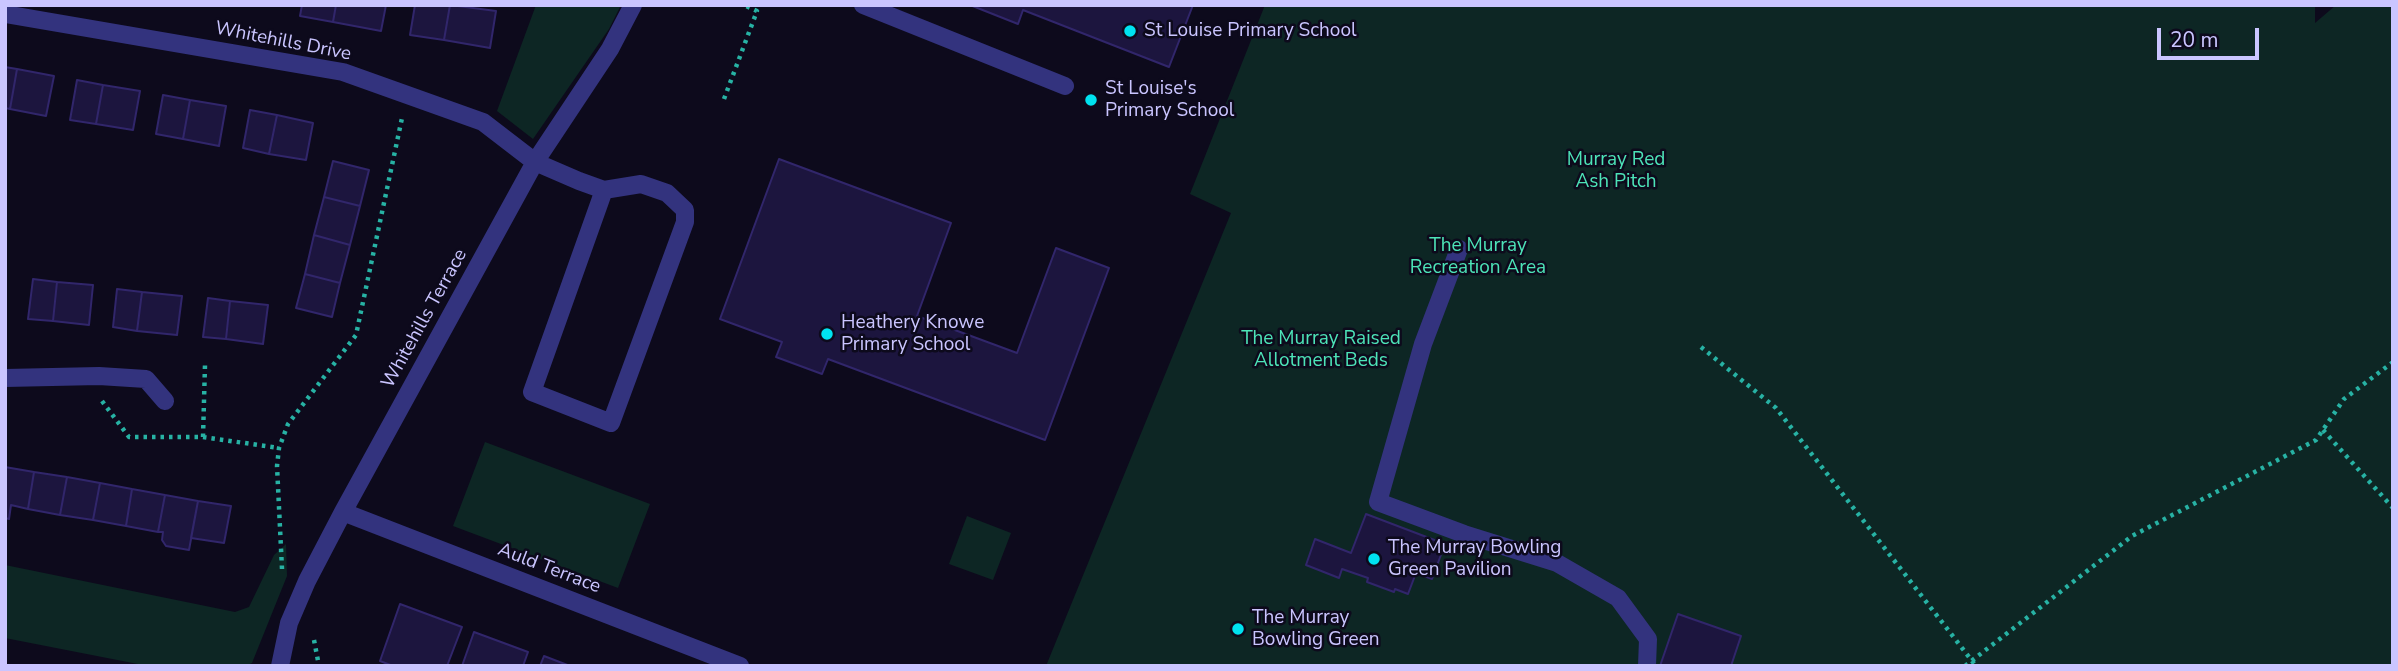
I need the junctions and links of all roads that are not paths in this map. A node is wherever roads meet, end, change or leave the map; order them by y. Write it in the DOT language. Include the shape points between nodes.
graph roads {
  1 [pos="633,5"];
  2 [pos="863,5"];
  3 [pos="5,14"];
  4 [pos="1065,86"];
  5 [pos="535,162"];
  6 [pos="604,190"];
  7 [pos="1459,249"];
  8 [pos="5,378"];
  9 [pos="165,401"];
  10 [pos="343,512"];
  11 [pos="280,666"];
  12 [pos="740,666"];
  13 [pos="1647,666"];
  1 -- 5 [label="street, Whitehills Terrace" via="610,49"];
  2 -- 4 [label="street"];
  3 -- 5 [label="street, Whitehills Drive" via="343,72 483,122"];
  5 -- 6 [label="street, Whitehills Drive"];
  5 -- 10 [label="street, Whitehills Terrace"];
  6 -- 6 [label="street" via="641,184 667,193 685,210 681,236 611,423 532,392"];
  7 -- 13 [label="street" via="1423,344 1378,502 1557,563 1618,597 1648,639"];
  8 -- 9 [label="street" via="146,379"];
  10 -- 11 [label="street, Whitehills Terrace" via="289,623"];
  10 -- 12 [label="street, Auld Terrace"];
}
